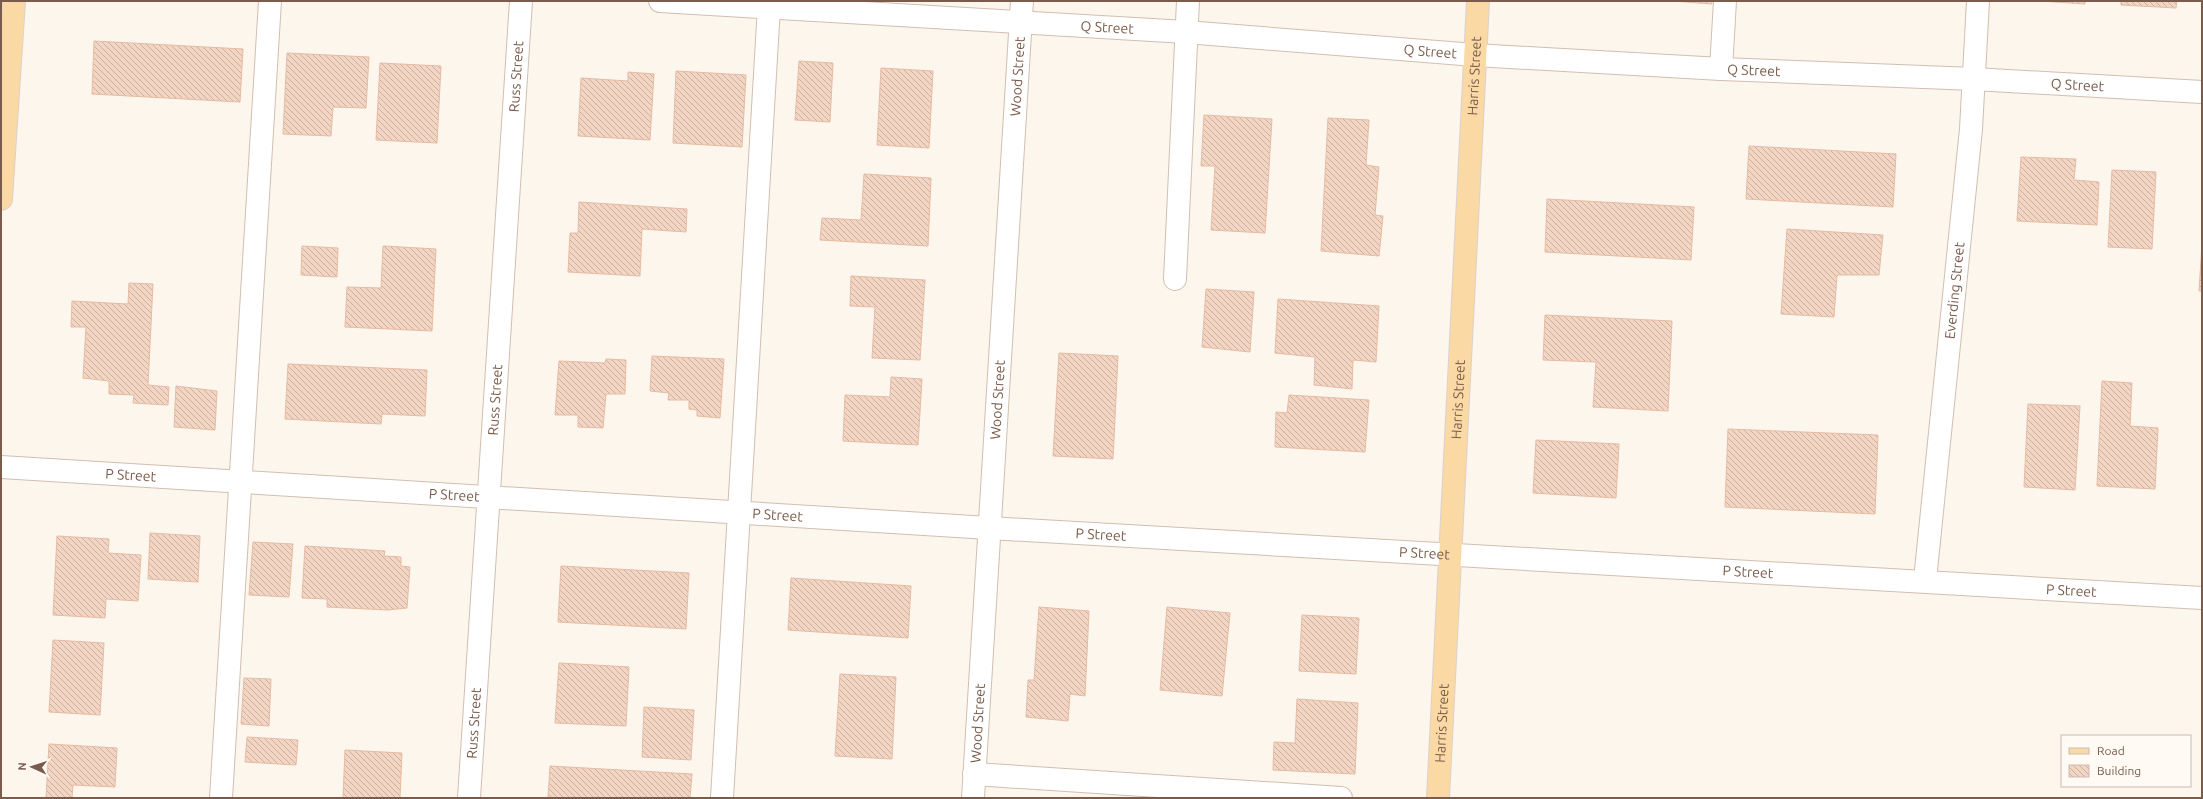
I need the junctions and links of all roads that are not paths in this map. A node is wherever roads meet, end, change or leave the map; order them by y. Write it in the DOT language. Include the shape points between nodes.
graph roads {
  1 [pos="14,1"];
  2 [pos="270,1"];
  3 [pos="521,1"];
  4 [pos="660,1"];
  5 [pos="1022,1"];
  6 [pos="1188,1"];
  7 [pos="1478,1"];
  8 [pos="1725,1"];
  9 [pos="1978,1"];
  10 [pos="769,7"];
  11 [pos="1021,23"];
  12 [pos="1186,32"];
  13 [pos="1475,55"];
  14 [pos="1721,69"];
  15 [pos="1974,79"];
  16 [pos="2202,92"];
  17 [pos="1,199"];
  18 [pos="1175,279"];
  19 [pos="1,467"];
  20 [pos="240,482"];
  21 [pos="488,496"];
  22 [pos="740,511"];
  23 [pos="989,528"];
  24 [pos="1449,554"];
  25 [pos="1925,580"];
  26 [pos="2202,598"];
  27 [pos="974,774"];
  28 [pos="221,798"];
  29 [pos="469,798"];
  30 [pos="722,798"];
  31 [pos="973,798"];
  32 [pos="1341,798"];
  33 [pos="1438,798"];
  1 -- 17 [label="main road"];
  2 -- 20 [label="street"];
  3 -- 21 [label="street, Russ Street"];
  4 -- 10 [label="street, Q Street"];
  5 -- 11 [label="street, Wood Street"];
  6 -- 12 [label="street"];
  7 -- 13 [label="main road, Harris Street"];
  8 -- 14 [label="street"];
  9 -- 15 [label="street, Everding Street"];
  10 -- 11 [label="street, Q Street"];
  10 -- 22 [label="street"];
  11 -- 12 [label="street, Q Street"];
  11 -- 23 [label="street, Wood Street"];
  12 -- 13 [label="street, Q Street"];
  12 -- 18 [label="street"];
  13 -- 14 [label="street, Q Street"];
  13 -- 24 [label="main road, Harris Street"];
  14 -- 15 [label="street, Q Street"];
  15 -- 16 [label="street, Q Street"];
  15 -- 25 [label="street, Everding Street"];
  19 -- 20 [label="street, P Street"];
  20 -- 21 [label="street, P Street"];
  20 -- 28 [label="street"];
  21 -- 22 [label="street, P Street"];
  21 -- 29 [label="street, Russ Street"];
  22 -- 23 [label="street, P Street"];
  22 -- 30 [label="street"];
  23 -- 24 [label="street, P Street"];
  23 -- 27 [label="street, Wood Street"];
  24 -- 25 [label="street, P Street"];
  24 -- 33 [label="main road, Harris Street"];
  25 -- 26 [label="street, P Street"];
  27 -- 31 [label="street, Wood Street"];
  27 -- 32 [label="street"];
}
